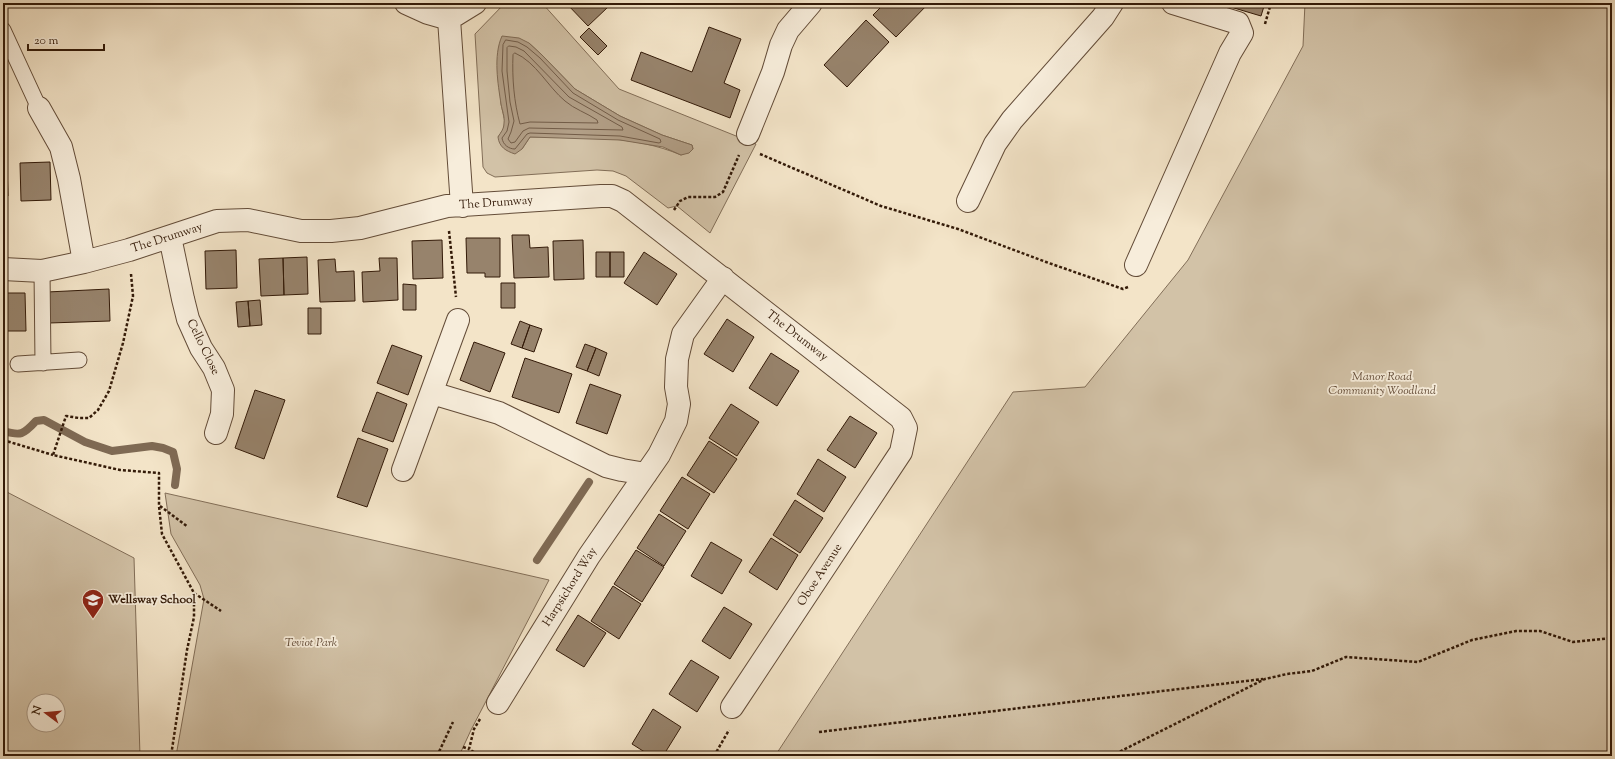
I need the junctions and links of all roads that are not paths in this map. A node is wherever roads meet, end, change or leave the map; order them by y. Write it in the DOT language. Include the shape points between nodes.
graph roads {
  1 [pos="406,3"];
  2 [pos="475,3"];
  3 [pos="811,3"];
  4 [pos="1112,3"];
  5 [pos="1173,3"];
  6 [pos="449,18"];
  7 [pos="3,30"];
  8 [pos="39,108"];
  9 [pos="746,141"];
  10 [pos="968,201"];
  11 [pos="454,206"];
  12 [pos="170,237"];
  13 [pos="84,262"];
  14 [pos="3,269"];
  15 [pos="42,271"];
  16 [pos="1135,274"];
  17 [pos="723,278"];
  18 [pos="458,320"];
  19 [pos="79,360"];
  20 [pos="44,363"];
  21 [pos="18,364"];
  22 [pos="432,393"];
  23 [pos="216,433"];
  24 [pos="904,441"];
  25 [pos="403,470"];
  26 [pos="646,474"];
  27 [pos="498,702"];
  28 [pos="732,707"];
  1 -- 6 [label="street"];
  2 -- 6 [label="street"];
  3 -- 9 [label="street" via="788,30 781,44"];
  4 -- 10 [label="street" via="1012,120 995,144"];
  5 -- 16 [label="street" via="1238,23 1242,33 1230,53"];
  6 -- 11 [label="street"];
  7 -- 8 [label="lane"];
  8 -- 13 [label="street" via="61,148"];
  11 -- 12 [label="street, The Drumway" via="360,228 301,231 248,220 217,221"];
  11 -- 17 [label="street, The Drumway" via="612,196 623,201"];
  12 -- 13 [label="street, The Drumway"];
  12 -- 23 [label="street, Cello Close" via="188,319 223,390 222,414"];
  13 -- 15 [label="street, The Drumway"];
  14 -- 15 [label="street, The Drumway"];
  15 -- 20 [label="lane"];
  17 -- 24 [label="street, The Drumway" via="901,418 906,428"];
  17 -- 26 [label="street, Harpsichord Way" via="684,334 676,359 676,421"];
  18 -- 22 [label="street"];
  19 -- 20 [label="lane"];
  20 -- 21 [label="lane"];
  22 -- 25 [label="street"];
  22 -- 26 [label="street" via="499,413 606,466"];
  24 -- 28 [label="street, Oboe Avenue" via="901,452"];
  26 -- 27 [label="street, Harpsichord Way" via="589,556"];
}
